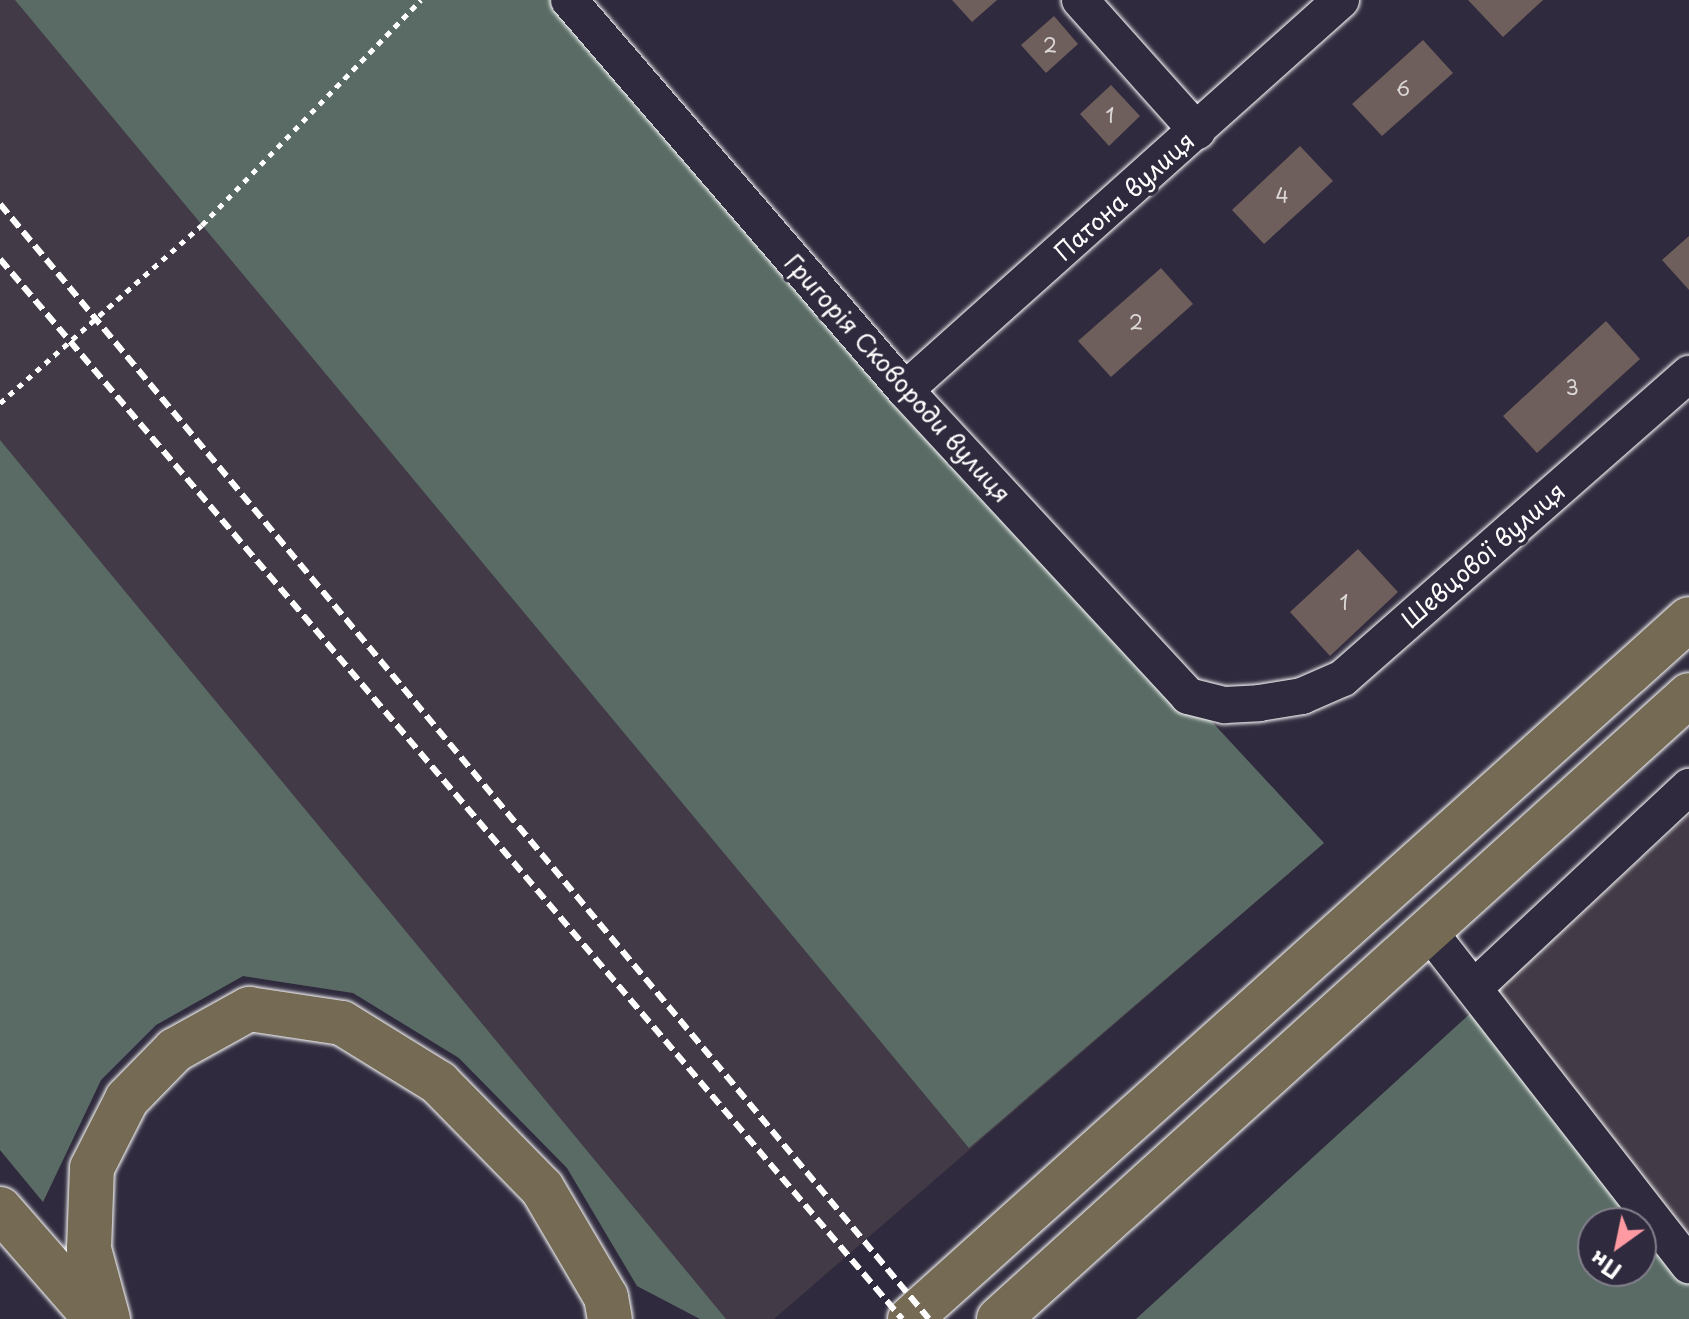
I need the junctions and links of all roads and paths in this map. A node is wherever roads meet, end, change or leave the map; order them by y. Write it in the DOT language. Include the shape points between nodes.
graph roads {
  1 [pos="421,0"];
  2 [pos="569,0"];
  3 [pos="1080,0"];
  4 [pos="1341,0"];
  5 [pos="1197,131"];
  6 [pos="1689,374"];
  7 [pos="905,390"];
  8 [pos="0,403"];
  9 [pos="1689,619"];
  10 [pos="1689,695"];
  11 [pos="1259,703"];
  12 [pos="1689,787"];
  13 [pos="1428,930"];
  14 [pos="1475,987"];
  15 [pos="0,1209"];
  16 [pos="1689,1265"];
  17 [pos="1000,1318"];
  18 [pos="96,1319"];
  19 [pos="108,1319"];
  20 [pos="610,1319"];
  21 [pos="910,1319"];
  1 -- 8 [label="path" via="202,225"];
  2 -- 7 [label="street, Григорія Сковороди вулиця"];
  3 -- 5 [label="street"];
  4 -- 5 [label="street, Патона вулиця"];
  5 -- 7 [label="street, Патона вулиця"];
  6 -- 11 [label="street, Шевцової вулиця" via="1343,678 1302,696"];
  7 -- 11 [label="street, Григорія Сковороди вулиця" via="1188,696 1225,705"];
  9 -- 21 [label="main road"];
  10 -- 13 [label="main road"];
  12 -- 14 [label="street"];
  13 -- 14 [label="street"];
  13 -- 17 [label="main road"];
  14 -- 16 [label="street"];
  15 -- 18 [label="main road"];
  19 -- 20 [label="main road" via="89,1249 92,1168 127,1099 146,1079 175,1050 249,1009 342,1023 439,1083 542,1188 606,1297"];
}
